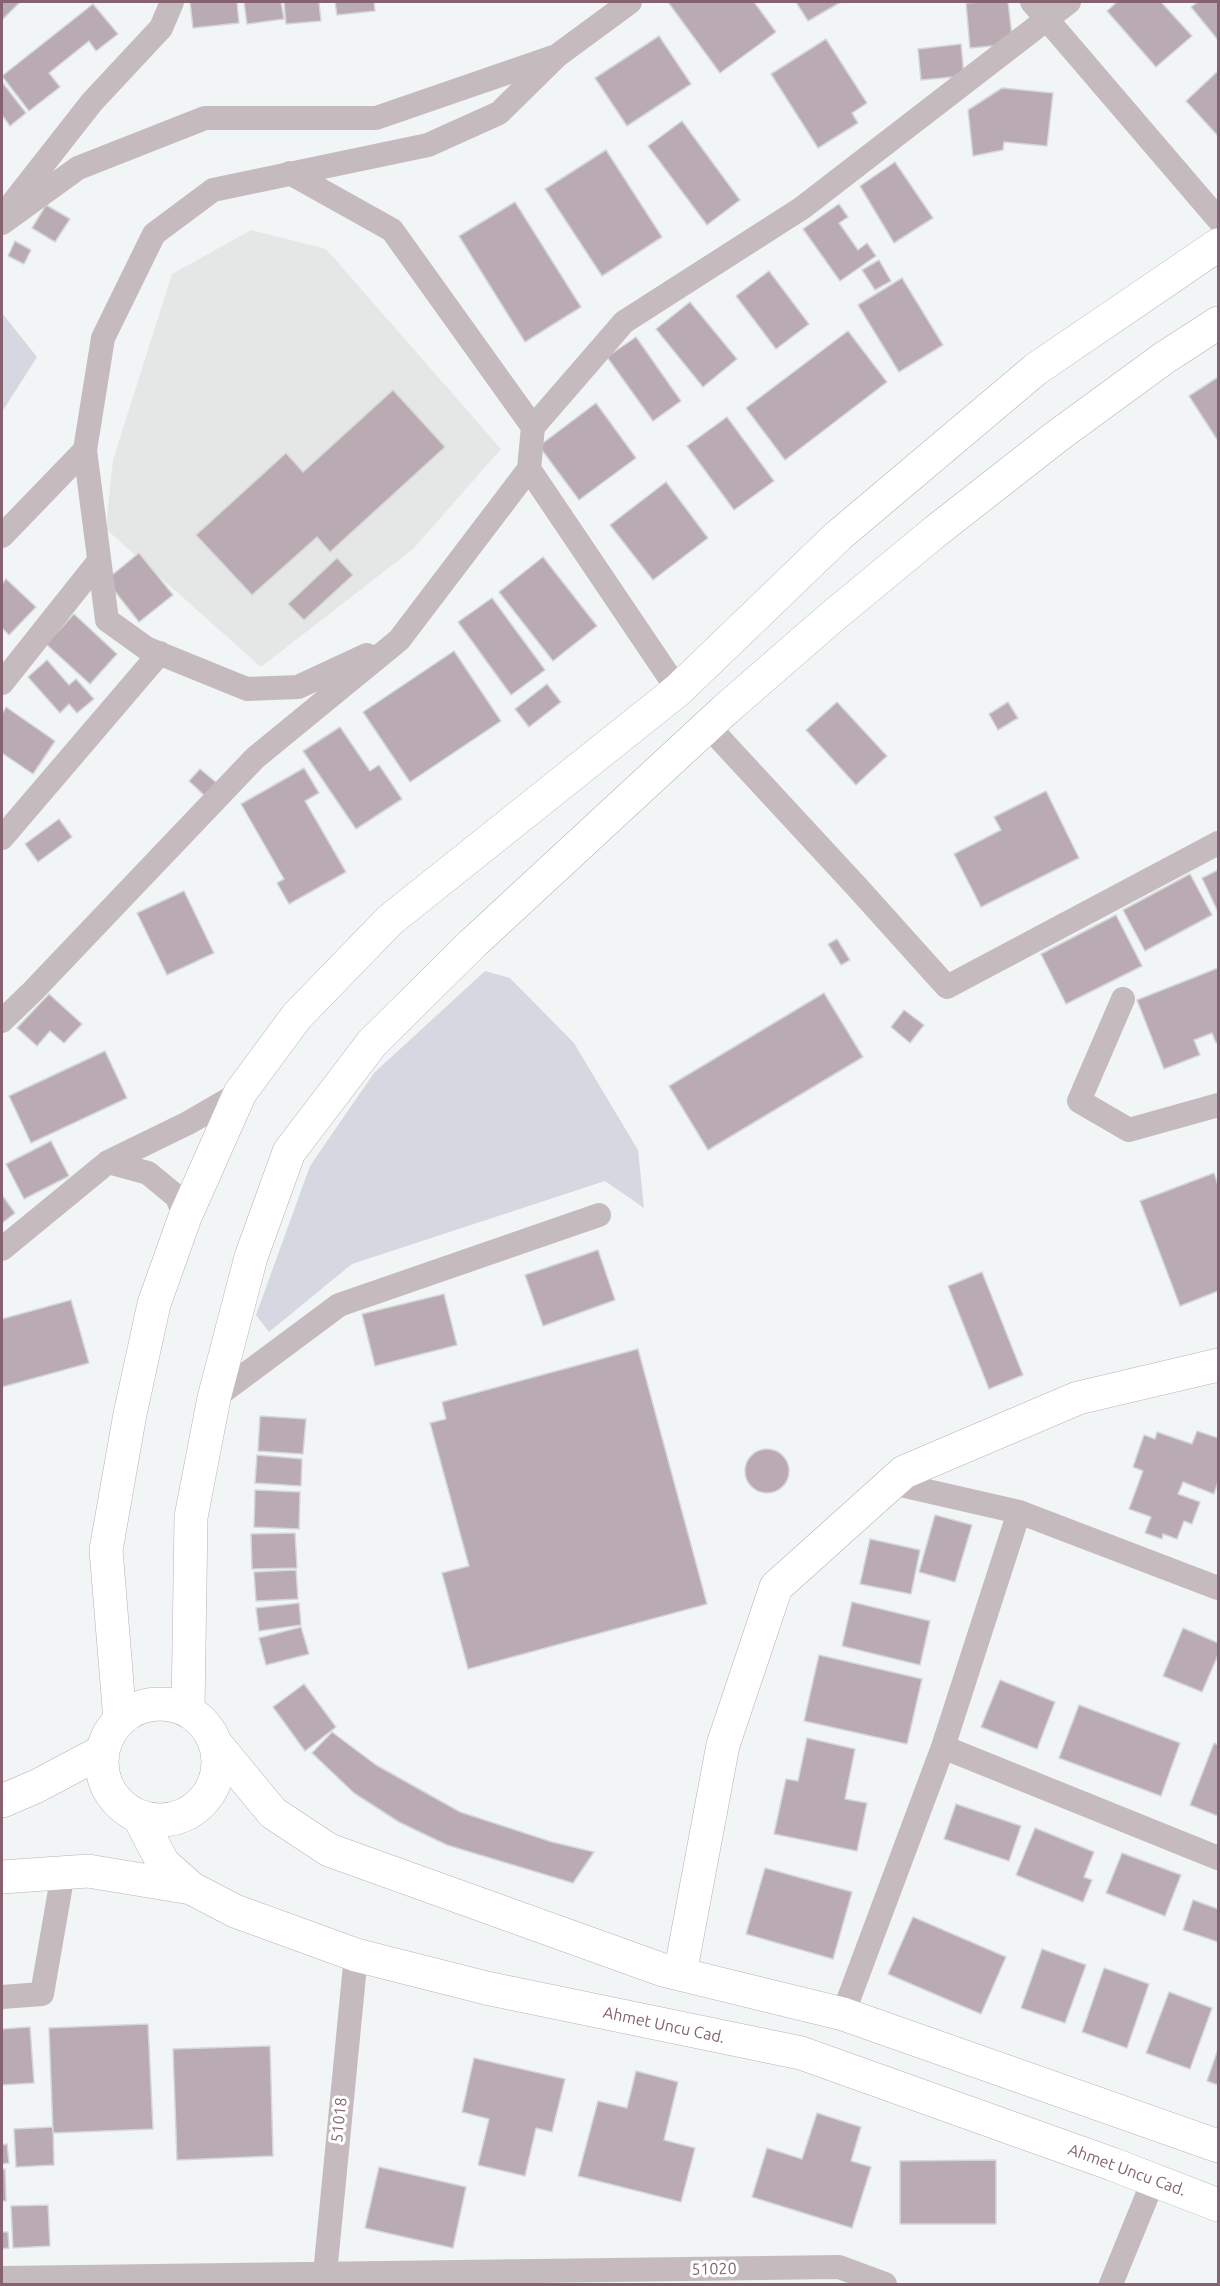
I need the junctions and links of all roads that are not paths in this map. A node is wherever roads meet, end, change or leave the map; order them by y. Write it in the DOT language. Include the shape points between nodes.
graph roads {
  1 [pos="172,2"];
  2 [pos="630,2"];
  3 [pos="1032,2"];
  4 [pos="1069,2"];
  5 [pos="1048,20"];
  6 [pos="558,55"];
  7 [pos="290,173"];
  8 [pos="2,218"];
  9 [pos="1218,219"];
  10 [pos="2,222"];
  11 [pos="1218,245"];
  12 [pos="1218,323"];
  13 [pos="533,427"];
  14 [pos="85,450"];
  15 [pos="529,469"];
  16 [pos="2,536"];
  17 [pos="99,561"];
  18 [pos="399,640"];
  19 [pos="160,653"];
  20 [pos="2,683"];
  21 [pos="678,690"];
  22 [pos="708,726"];
  23 [pos="2,838"];
  24 [pos="1218,843"];
  25 [pos="1123,999"];
  26 [pos="2,1021"];
  27 [pos="240,1093"];
  28 [pos="1218,1106"];
  29 [pos="108,1162"];
  30 [pos="599,1215"];
  31 [pos="185,1217"];
  32 [pos="2,1249"];
  33 [pos="1218,1365"];
  34 [pos="214,1398"];
  35 [pos="892,1483"];
  36 [pos="1020,1512"];
  37 [pos="1218,1588"];
  38 [pos="188,1711"];
  39 [pos="120,1720"];
  40 [pos="216,1744"];
  41 [pos="943,1747"];
  42 [pos="103,1751"];
  43 [pos="2,1801"];
  44 [pos="139,1817"];
  45 [pos="1218,1858"];
  46 [pos="63,1873"];
  47 [pos="2,1876"];
  48 [pos="191,1888"];
  49 [pos="356,1955"];
  50 [pos="680,1974"];
  51 [pos="2,1998"];
  52 [pos="843,2014"];
  53 [pos="1218,2146"];
  54 [pos="1154,2179"];
  55 [pos="1218,2205"];
  56 [pos="2,2278"];
  57 [pos="324,2280"];
  58 [pos="885,2284"];
  59 [pos="1111,2284"];
  1 -- 8 [label="street" via="161,28 92,102"];
  2 -- 6 [label="street"];
  3 -- 5 [label="street"];
  4 -- 5 [label="street"];
  5 -- 9 [label="street"];
  5 -- 13 [label="street" via="802,208 624,322"];
  6 -- 7 [label="street" via="499,113 428,145"];
  6 -- 10 [label="street" via="375,118 205,118 78,168"];
  7 -- 13 [label="street" via="392,230"];
  7 -- 14 [label="street" via="213,190 154,234 103,338"];
  11 -- 21 [label="main road" via="1036,369 838,536"];
  12 -- 22 [label="main road" via="1128,384 936,531"];
  13 -- 15 [label="street"];
  14 -- 16 [label="street"];
  14 -- 17 [label="street"];
  15 -- 18 [label="street"];
  15 -- 21 [label="street"];
  17 -- 19 [label="street" via="107,620 146,648"];
  17 -- 20 [label="street"];
  18 -- 19 [label="street" via="298,687 247,689"];
  18 -- 26 [label="street" via="255,758"];
  19 -- 23 [label="street"];
  21 -- 27 [label="main road" via="390,920 297,1016"];
  22 -- 24 [label="street" via="947,987"];
  22 -- 34 [label="main road" via="472,944 372,1043 289,1152 251,1257"];
  25 -- 28 [label="street" via="1079,1101 1129,1130"];
  27 -- 29 [label="street"];
  27 -- 31 [label="main road"];
  29 -- 31 [label="street" via="148,1173 177,1197"];
  29 -- 32 [label="street"];
  30 -- 34 [label="street" via="339,1305"];
  31 -- 39 [label="main road" via="154,1304 106,1550"];
  33 -- 35 [label="main road" via="1078,1398 904,1472"];
  34 -- 38 [label="main road" via="191,1517"];
  35 -- 36 [label="street"];
  35 -- 50 [label="main road" via="776,1587 723,1745"];
  36 -- 37 [label="street"];
  36 -- 41 [label="street"];
  38 -- 39 [label="main road" via="155,1704 136,1709"];
  38 -- 40 [label="main road" via="206,1726"];
  39 -- 42 [label="main road"];
  40 -- 44 [label="main road" via="218,1773 202,1802 186,1814 163,1821"];
  40 -- 50 [label="main road" via="273,1813 329,1850"];
  41 -- 45 [label="street"];
  41 -- 52 [label="street"];
  42 -- 43 [label="main road"];
  42 -- 44 [label="main road" via="102,1771 112,1796"];
  44 -- 48 [label="main road, Ahmet Uncu Cad." via="163,1863"];
  46 -- 47 [label="main road"];
  46 -- 48 [label="main road" via="88,1871"];
  46 -- 51 [label="street" via="42,1994"];
  48 -- 49 [label="main road, Ahmet Uncu Cad." via="235,1911"];
  49 -- 54 [label="main road, Ahmet Uncu Cad." via="486,1988 801,2054"];
  49 -- 57 [label="street, 51018"];
  50 -- 52 [label="main road"];
  52 -- 53 [label="main road"];
  54 -- 55 [label="main road, Ahmet Uncu Cad."];
  54 -- 59 [label="street"];
  56 -- 57 [label="street, 51020"];
  57 -- 58 [label="street, 51020" via="839,2267"];
}
